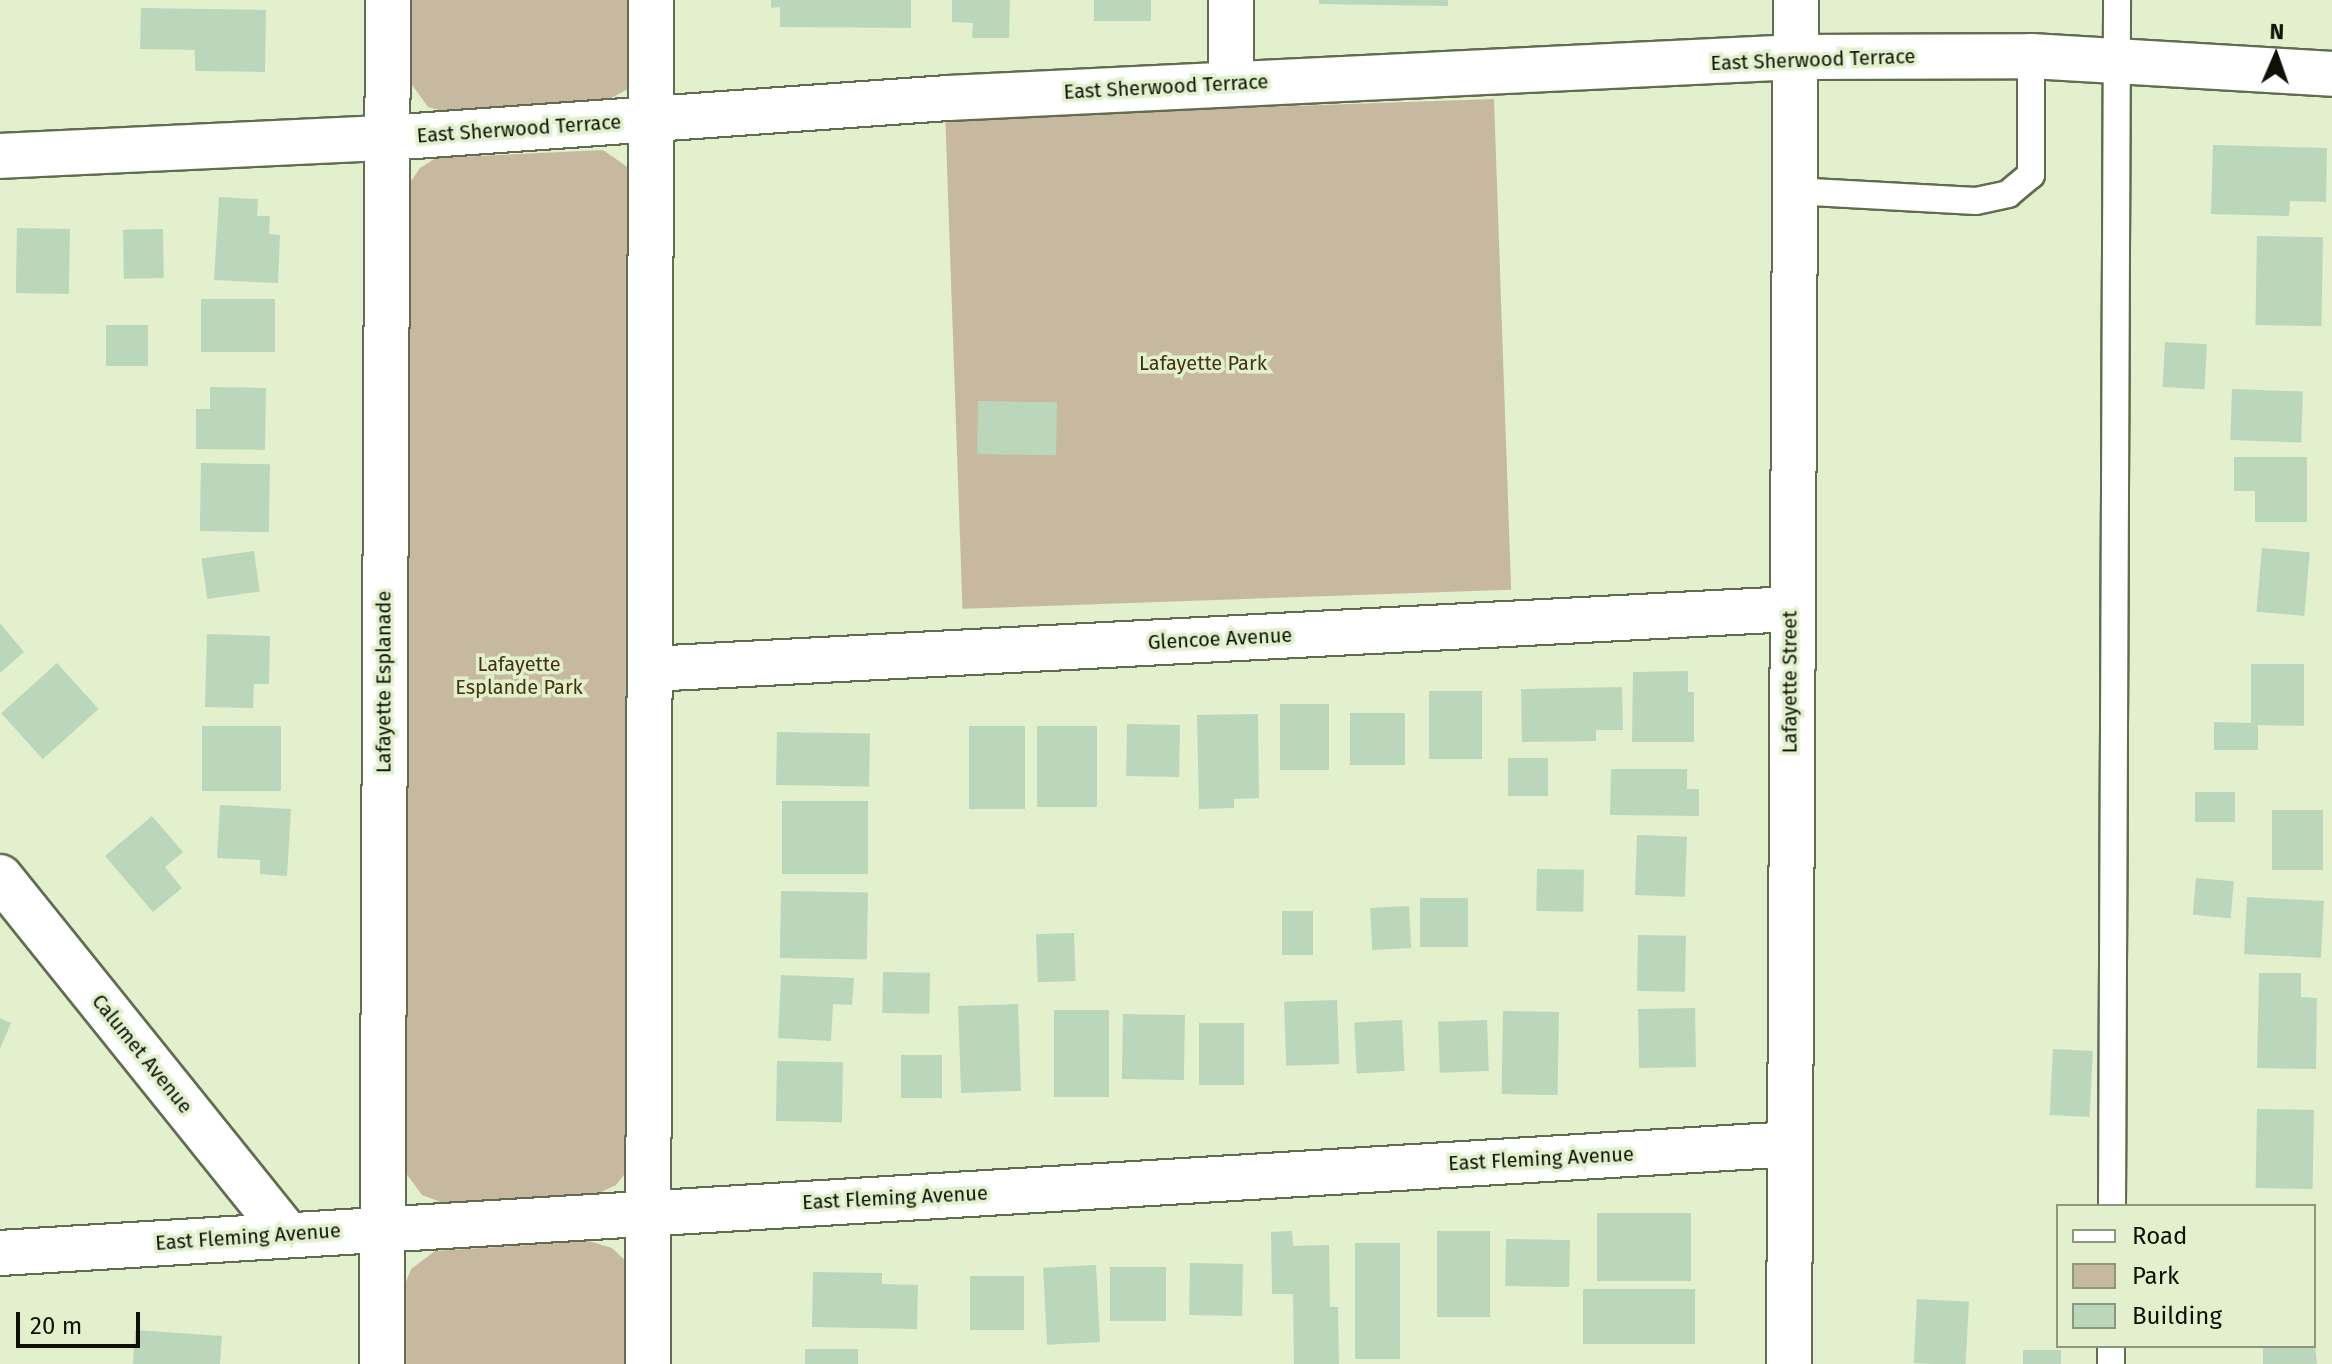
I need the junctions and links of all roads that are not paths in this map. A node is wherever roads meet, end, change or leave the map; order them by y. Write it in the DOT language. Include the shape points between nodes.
graph roads {
  1 [pos="388,0"];
  2 [pos="651,0"];
  3 [pos="1231,0"];
  4 [pos="1796,0"];
  5 [pos="2117,0"];
  6 [pos="2031,56"];
  7 [pos="1797,57"];
  8 [pos="2118,62"];
  9 [pos="2332,74"];
  10 [pos="1231,83"];
  11 [pos="650,121"];
  12 [pos="387,138"];
  13 [pos="0,156"];
  14 [pos="1793,191"];
  15 [pos="1790,609"];
  16 [pos="650,669"];
  17 [pos="0,877"];
  18 [pos="1790,1144"];
  19 [pos="2112,1204"];
  20 [pos="648,1213"];
  21 [pos="382,1229"];
  22 [pos="285,1232"];
  23 [pos="0,1253"];
  24 [pos="382,1364"];
  25 [pos="648,1364"];
  26 [pos="1789,1364"];
  1 -- 12 [label="main road, Lafayette Esplanade"];
  2 -- 11 [label="main road"];
  3 -- 10 [label="main road"];
  4 -- 7 [label="main road, Lafayette Street"];
  5 -- 8 [label="lane"];
  6 -- 7 [label="main road, East Sherwood Terrace"];
  6 -- 8 [label="main road, East Sherwood Terrace"];
  6 -- 14 [label="lane" via="2031,175 2008,194 1976,201"];
  7 -- 10 [label="main road, East Sherwood Terrace"];
  7 -- 14 [label="main road, Lafayette Street"];
  8 -- 9 [label="main road, East Sherwood Terrace"];
  8 -- 19 [label="lane"];
  10 -- 11 [label="main road, East Sherwood Terrace"];
  11 -- 12 [label="main road, East Sherwood Terrace"];
  11 -- 16 [label="main road"];
  12 -- 13 [label="main road, East Sherwood Terrace"];
  12 -- 21 [label="main road, Lafayette Esplanade"];
  14 -- 15 [label="main road, Lafayette Street"];
  15 -- 16 [label="main road, Glencoe Avenue"];
  15 -- 18 [label="main road, Lafayette Street"];
  16 -- 20 [label="main road"];
  17 -- 22 [label="main road, Calumet Avenue"];
  18 -- 20 [label="main road, East Fleming Avenue"];
  18 -- 26 [label="main road, Lafayette Street"];
  20 -- 21 [label="main road, East Fleming Avenue"];
  20 -- 25 [label="main road"];
  21 -- 22 [label="main road, East Fleming Avenue"];
  21 -- 24 [label="main road, Lafayette Esplanade"];
  22 -- 23 [label="main road, East Fleming Avenue"];
}
